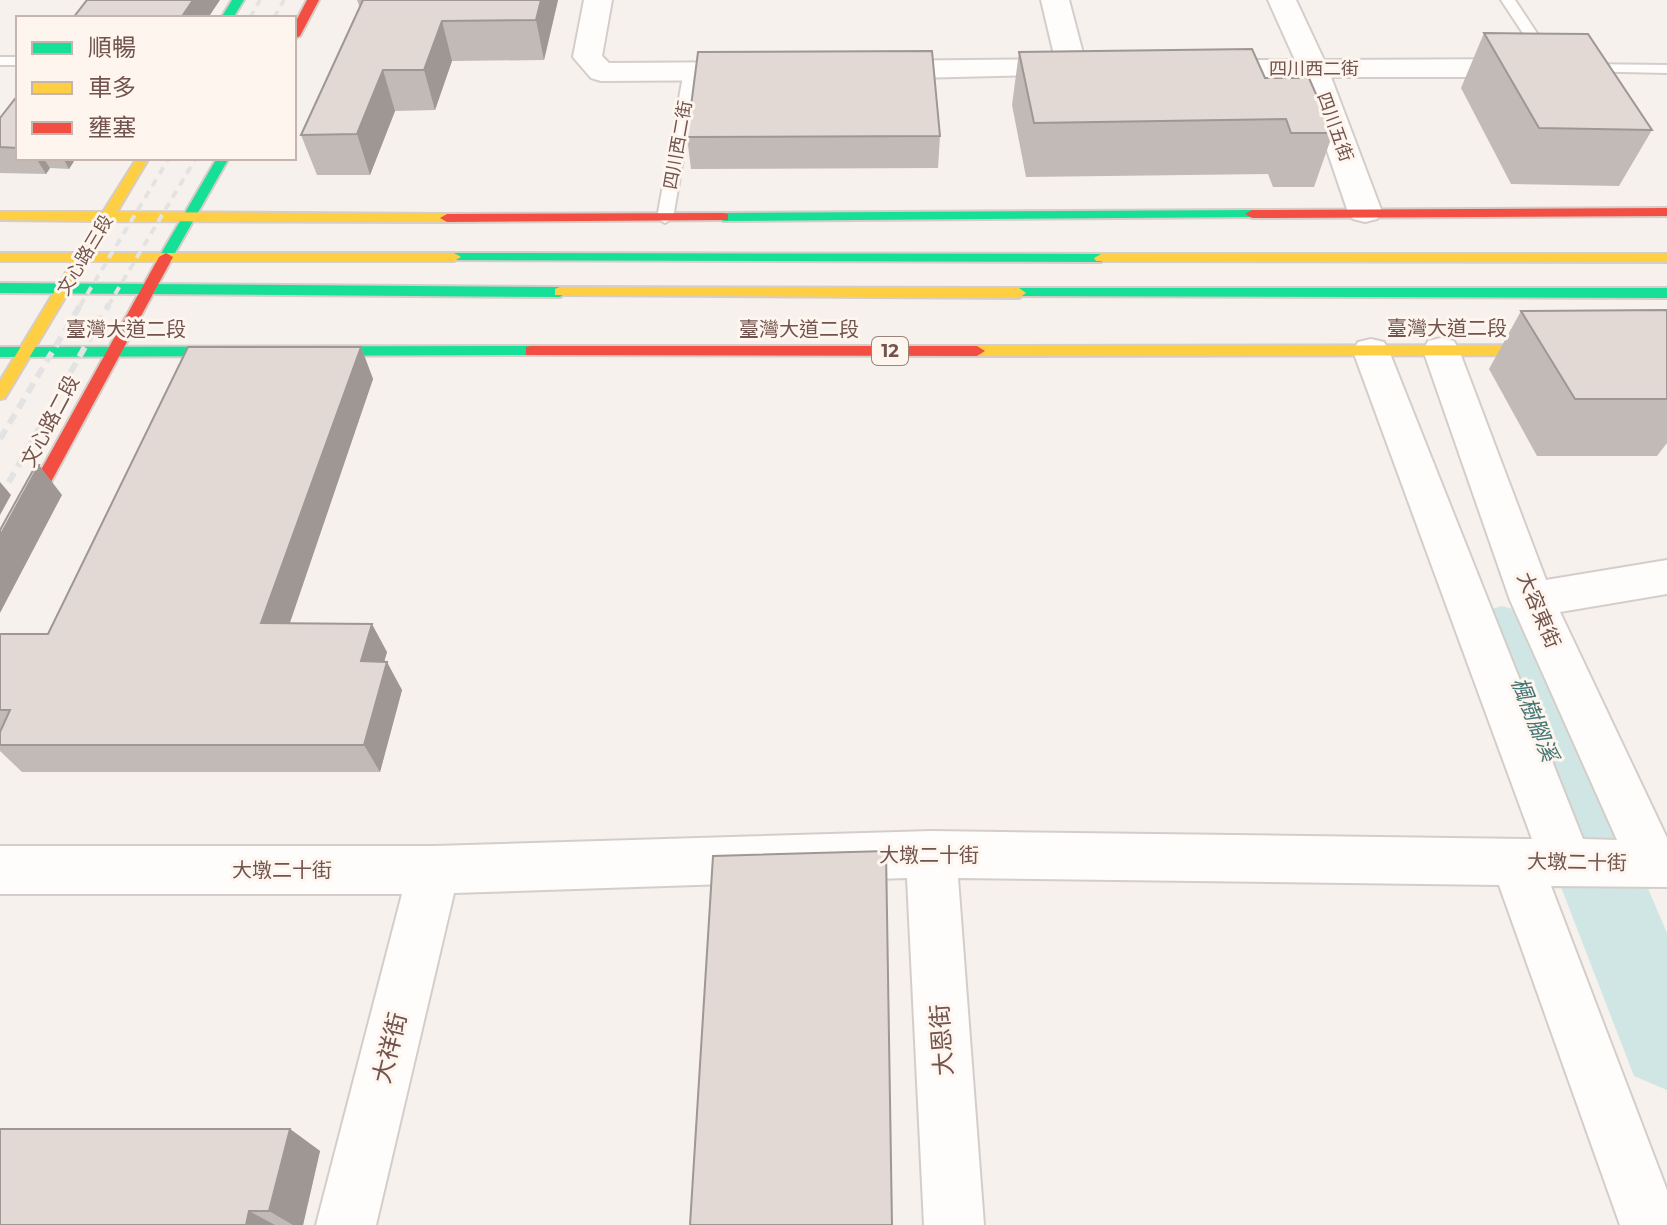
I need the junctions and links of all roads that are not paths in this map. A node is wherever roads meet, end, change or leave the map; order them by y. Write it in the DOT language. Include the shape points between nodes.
graph roads {
  1 [pos="313,0"];
  2 [pos="598,0"];
  3 [pos="1055,0"];
  4 [pos="1282,0"];
  5 [pos="1508,0"];
  6 [pos="296,32"];
  7 [pos="1072,68"];
  8 [pos="1552,68"];
  9 [pos="1102,69"];
  10 [pos="1178,69"];
  11 [pos="1667,69"];
  12 [pos="850,70"];
  13 [pos="1314,70"];
  14 [pos="691,71"];
  15 [pos="786,71"];
  16 [pos="142,160"];
  17 [pos="222,160"];
  18 [pos="1365,212"];
  19 [pos="1667,212"];
  20 [pos="0,216"];
  21 [pos="109,217"];
  22 [pos="665,218"];
  23 [pos="188,219"];
  24 [pos="85,256"];
  25 [pos="167,256"];
  26 [pos="0,257"];
  27 [pos="1667,258"];
  28 [pos="0,288"];
  29 [pos="66,288"];
  30 [pos="147,289"];
  31 [pos="1667,293"];
  32 [pos="1441,350"];
  33 [pos="1667,350"];
  34 [pos="113,351"];
  35 [pos="1371,351"];
  36 [pos="0,352"];
  37 [pos="26,352"];
  38 [pos="0,394"];
  39 [pos="0,560"];
  40 [pos="1667,577"];
  41 [pos="1532,600"];
  42 [pos="931,854"];
  43 [pos="1541,861"];
  44 [pos="1660,864"];
  45 [pos="0,870"];
  46 [pos="434,870"];
  47 [pos="346,1225"];
  48 [pos="954,1225"];
  49 [pos="1650,1225"];
  1 -- 6 [label="main road"];
  2 -- 14 [label="street, 四川西二街" via="587,57 601,72"];
  3 -- 7 [label="street"];
  4 -- 13 [label="street, 四川五街"];
  5 -- 8 [label="lane"];
  7 -- 9 [label="street"];
  7 -- 12 [label="street"];
  8 -- 11 [label="lane"];
  8 -- 13 [label="street, 四川西二街"];
  10 -- 13 [label="street, 四川西二街"];
  13 -- 18 [label="street, 四川五街"];
  14 -- 15 [label="street, 四川西二街"];
  14 -- 22 [label="lane, 四川西二街"];
  16 -- 21 [label="main road, 文心路三段"];
  17 -- 23 [label="main road"];
  18 -- 19 [label="main road"];
  18 -- 22 [label="main road"];
  20 -- 21 [label="main road"];
  21 -- 23 [label="main road"];
  21 -- 24 [label="main road, 文心路三段"];
  22 -- 23 [label="main road"];
  23 -- 25 [label="main road, 文心路二段"];
  24 -- 25 [label="main road"];
  24 -- 26 [label="main road"];
  24 -- 29 [label="main road, 文心路三段"];
  25 -- 27 [label="main road"];
  25 -- 30 [label="main road, 文心路二段"];
  28 -- 29 [label="main road, 臺灣大道二段"];
  29 -- 30 [label="main road, 臺灣大道二段"];
  29 -- 37 [label="main road, 文心路三段"];
  30 -- 31 [label="main road, 臺灣大道二段"];
  30 -- 34 [label="main road, 文心路二段"];
  32 -- 33 [label="main road, 臺灣大道二段 / 12"];
  32 -- 35 [label="main road, 臺灣大道二段 / 12"];
  32 -- 41 [label="street, 大容東街"];
  34 -- 35 [label="main road, 臺灣大道二段 / 12"];
  34 -- 37 [label="main road, 臺灣大道二段 / 12"];
  34 -- 39 [label="main road, 文心路二段"];
  35 -- 43 [label="street"];
  36 -- 37 [label="main road, 12"];
  37 -- 38 [label="main road"];
  40 -- 41 [label="street"];
  41 -- 44 [label="street, 大容東街"];
  42 -- 43 [label="street, 大墩二十街"];
  42 -- 46 [label="street, 大墩二十街"];
  42 -- 48 [label="street, 大恩街"];
  43 -- 44 [label="street, 大墩二十街"];
  43 -- 49 [label="street"];
  45 -- 46 [label="street, 大墩二十街"];
  46 -- 47 [label="street, 大祥街"];
}
